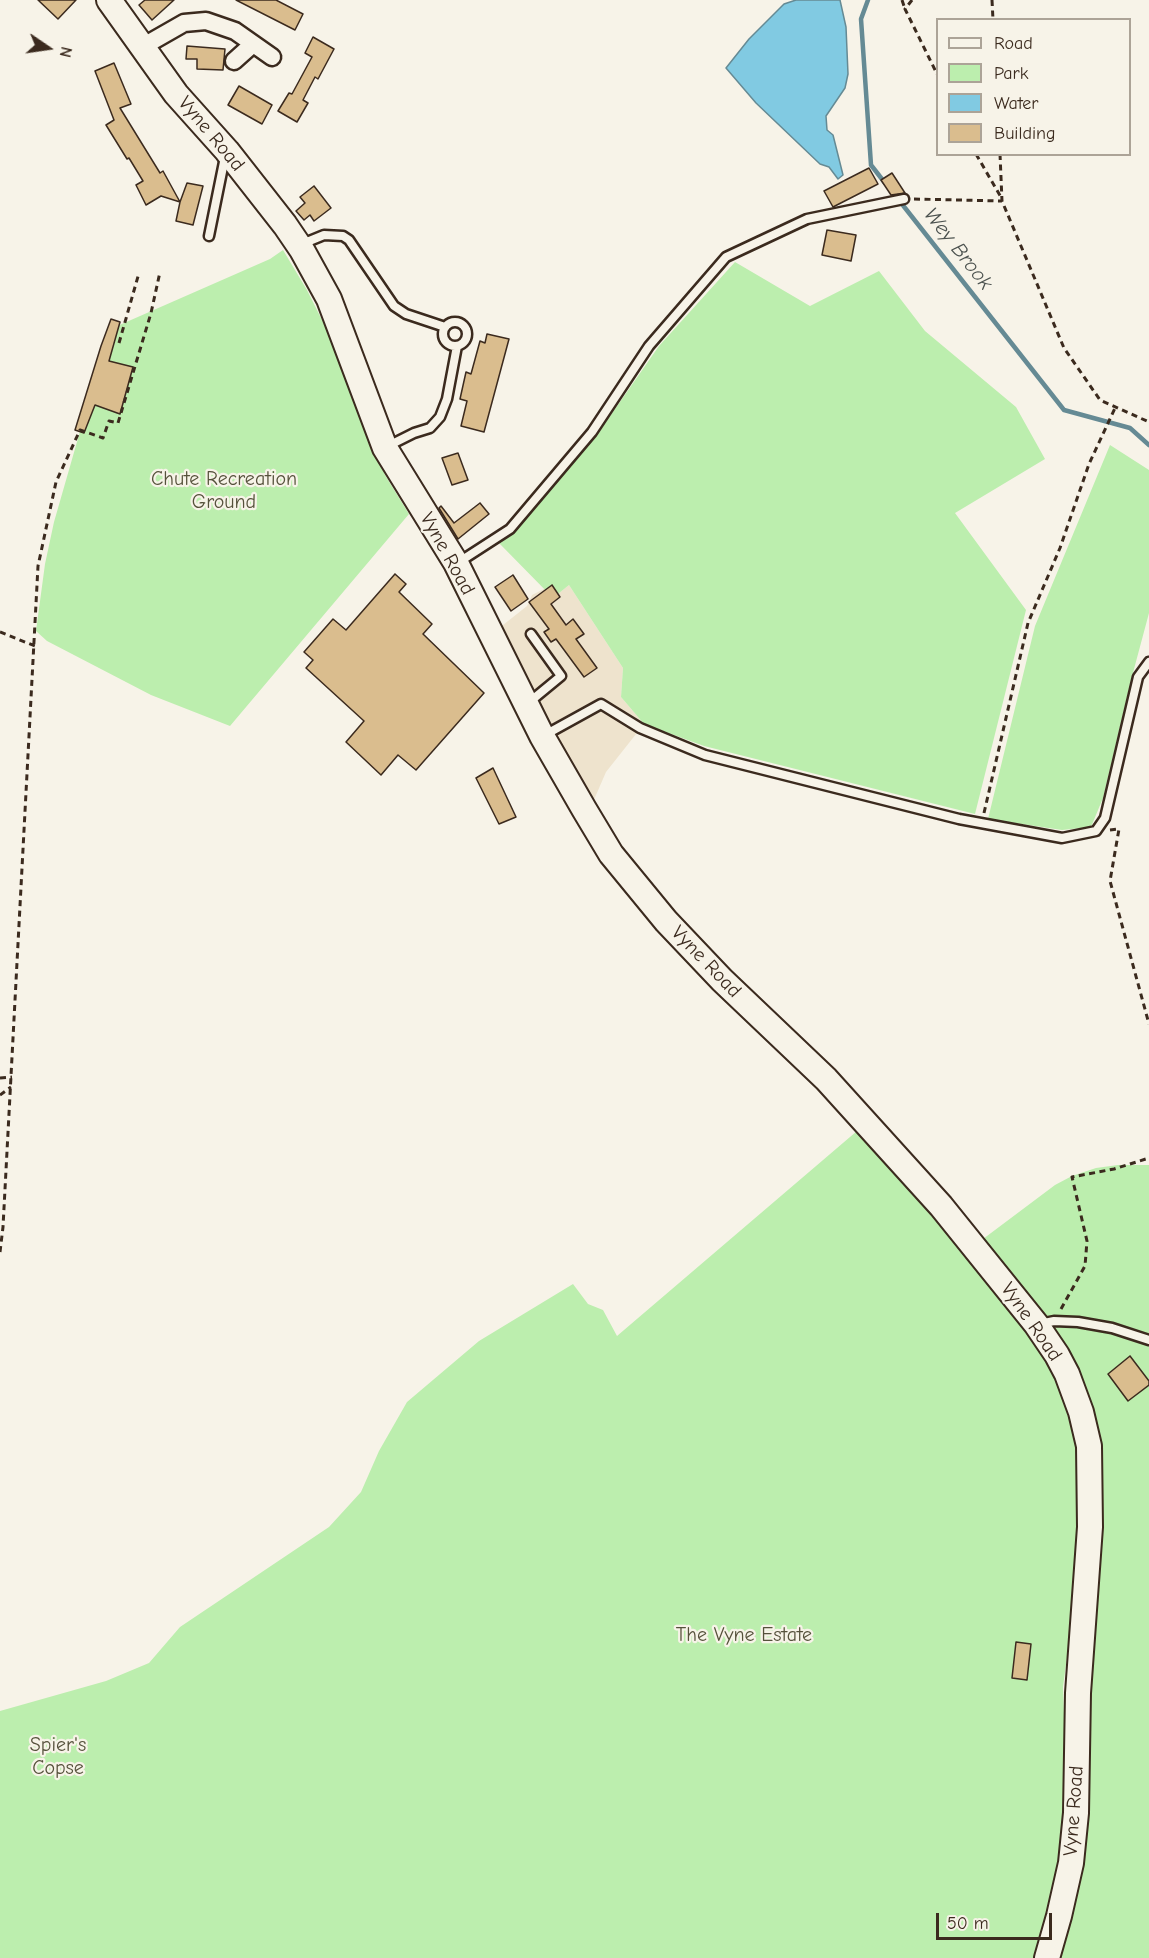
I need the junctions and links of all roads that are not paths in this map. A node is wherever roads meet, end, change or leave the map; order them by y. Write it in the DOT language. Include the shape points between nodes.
graph roads {
  1 [pos="110,0"];
  2 [pos="253,44"];
  3 [pos="142,47"];
  4 [pos="272,57"];
  5 [pos="234,61"];
  6 [pos="227,151"];
  7 [pos="904,199"];
  8 [pos="209,236"];
  9 [pos="299,246"];
  10 [pos="445,327"];
  11 [pos="457,346"];
  12 [pos="385,448"];
  13 [pos="456,563"];
  14 [pos="531,634"];
  15 [pos="1149,662"];
  16 [pos="527,705"];
  17 [pos="542,736"];
  18 [pos="1045,1323"];
  19 [pos="1149,1340"];
  20 [pos="1047,1958"];
  1 -- 3 [label="street, Vyne Road"];
  2 -- 3 [label="street" via="234,31 206,21 184,23"];
  2 -- 4 [label="street"];
  2 -- 5 [label="street"];
  3 -- 6 [label="street, Vyne Road" via="176,94"];
  6 -- 8 [label="lane"];
  6 -- 9 [label="street, Vyne Road"];
  7 -- 13 [label="lane" via="807,219 726,256 649,346 592,432 510,529"];
  9 -- 10 [label="lane" via="324,235 343,236 354,244 394,306"];
  9 -- 12 [label="street, Vyne Road" via="329,299"];
  10 -- 11 [label="lane" via="443,339"];
  10 -- 11 [label="lane" via="456,322 463,325 466,340"];
  11 -- 12 [label="lane" via="440,417 430,428"];
  12 -- 13 [label="street, Vyne Road"];
  13 -- 16 [label="street, Vyne Road"];
  14 -- 16 [label="lane" via="561,676"];
  15 -- 17 [label="lane" via="1138,677 1105,818 1096,831 1062,838 981,824 705,755 640,729 601,704"];
  16 -- 17 [label="street, Vyne Road"];
  17 -- 18 [label="street, Vyne Road" via="612,854 655,908 722,980 826,1079"];
  18 -- 19 [label="lane" via="1078,1322"];
  18 -- 20 [label="street, Vyne Road" via="1086,1427 1090,1473 1076,1813 1071,1863"];
}
